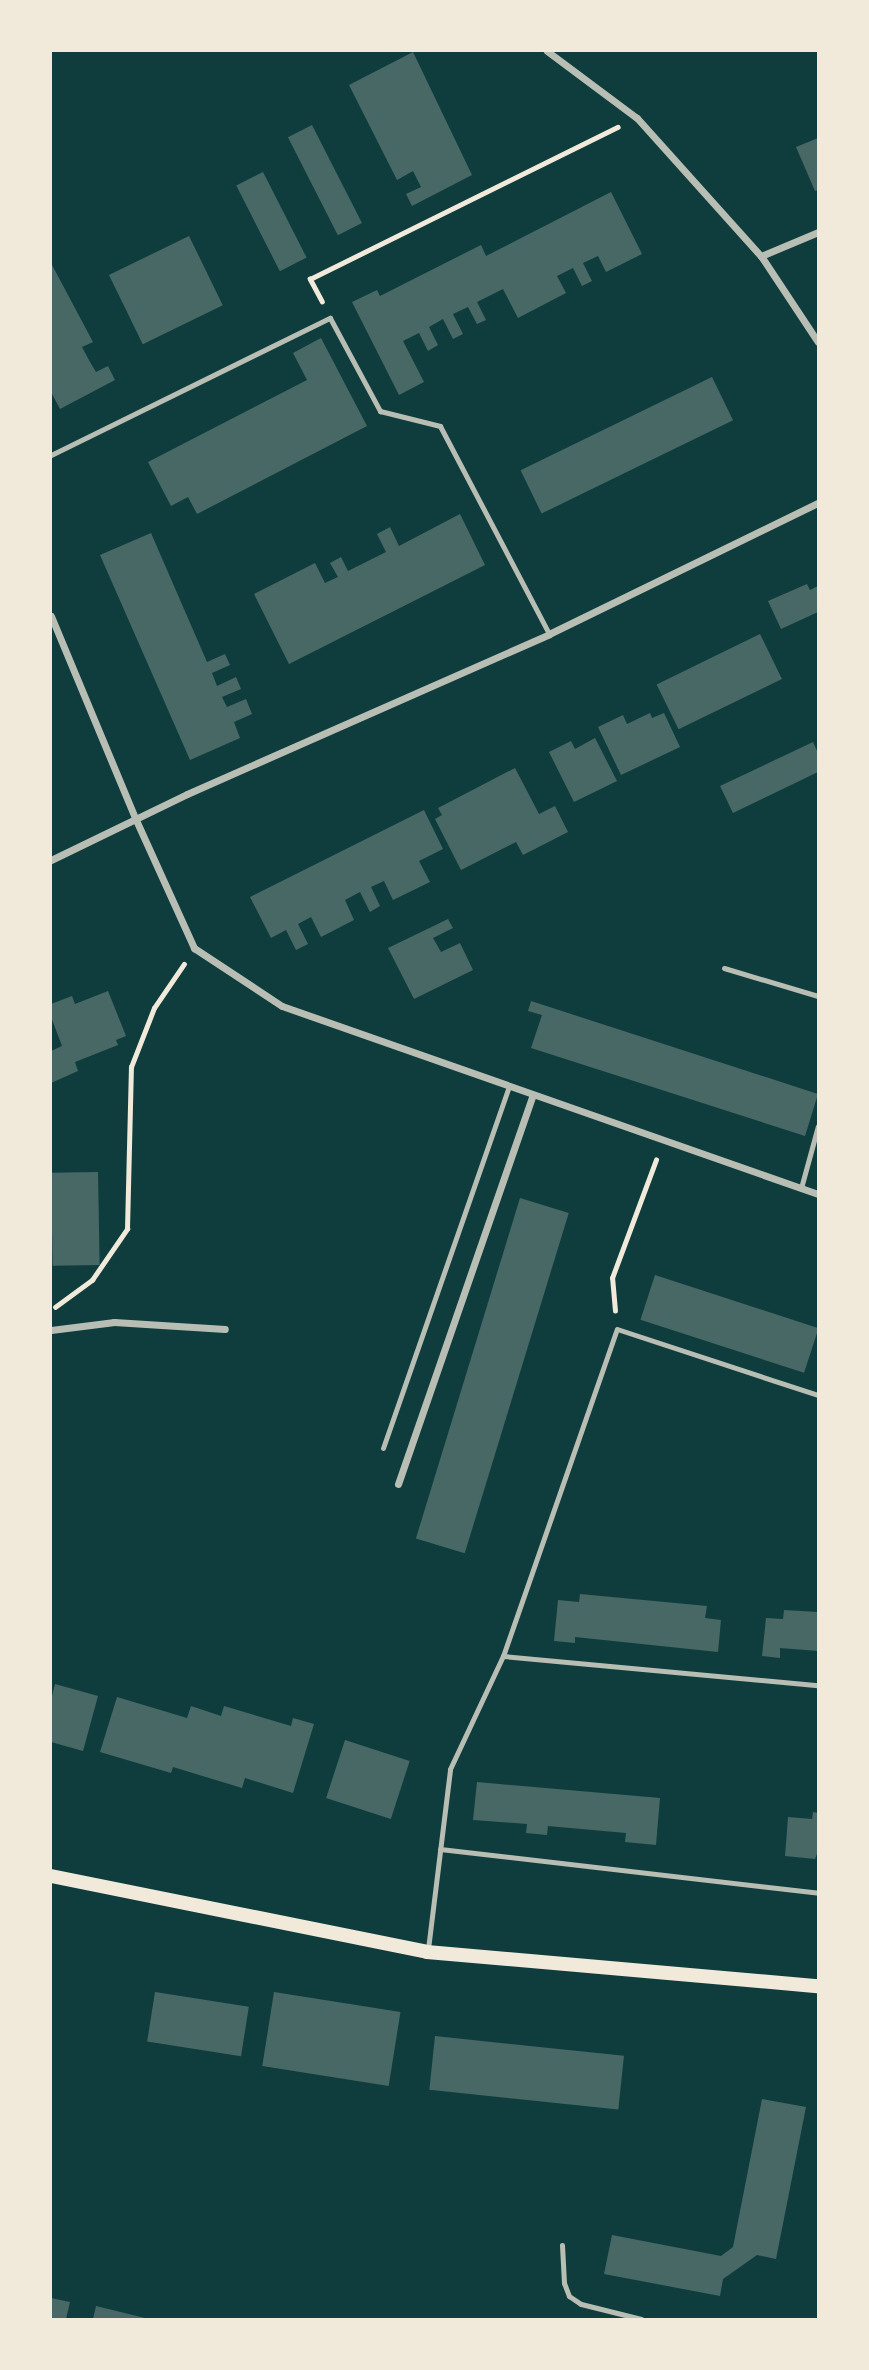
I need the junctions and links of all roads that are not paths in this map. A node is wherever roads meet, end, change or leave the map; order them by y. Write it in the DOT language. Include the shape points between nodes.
graph roads {
  1 [pos="547,51"];
  2 [pos="818,232"];
  3 [pos="761,256"];
  4 [pos="818,342"];
  5 [pos="51,456"];
  6 [pos="818,503"];
  7 [pos="51,617"];
  8 [pos="549,634"];
  9 [pos="136,820"];
  10 [pos="51,860"];
  11 [pos="724,968"];
  12 [pos="818,996"];
  13 [pos="509,1087"];
  14 [pos="532,1096"];
  15 [pos="818,1126"];
  16 [pos="801,1188"];
  17 [pos="818,1194"];
  18 [pos="225,1329"];
  19 [pos="51,1330"];
  20 [pos="818,1395"];
  21 [pos="383,1448"];
  22 [pos="398,1484"];
  23 [pos="503,1656"];
  24 [pos="818,1685"];
  25 [pos="440,1849"];
  26 [pos="51,1876"];
  27 [pos="818,1893"];
  28 [pos="427,1952"];
  29 [pos="818,1986"];
  30 [pos="562,2245"];
  31 [pos="641,2319"];
  1 -- 3 [label="street" via="637,118"];
  2 -- 3 [label="street"];
  3 -- 4 [label="street"];
  5 -- 8 [label="lane" via="330,318 380,411 440,426"];
  6 -- 8 [label="street"];
  7 -- 9 [label="street"];
  8 -- 9 [label="street"];
  9 -- 10 [label="street"];
  9 -- 13 [label="street" via="194,948 282,1006"];
  11 -- 12 [label="lane"];
  13 -- 14 [label="street"];
  13 -- 21 [label="lane"];
  14 -- 16 [label="street"];
  14 -- 22 [label="street"];
  15 -- 16 [label="lane"];
  16 -- 17 [label="street"];
  18 -- 19 [label="street" via="114,1322"];
  20 -- 23 [label="lane" via="617,1329"];
  23 -- 24 [label="lane"];
  23 -- 25 [label="lane" via="450,1769"];
  25 -- 27 [label="lane"];
  25 -- 28 [label="lane"];
  26 -- 28 [label="main road"];
  28 -- 29 [label="main road"];
  30 -- 31 [label="lane" via="569,2296 581,2304"];
}
